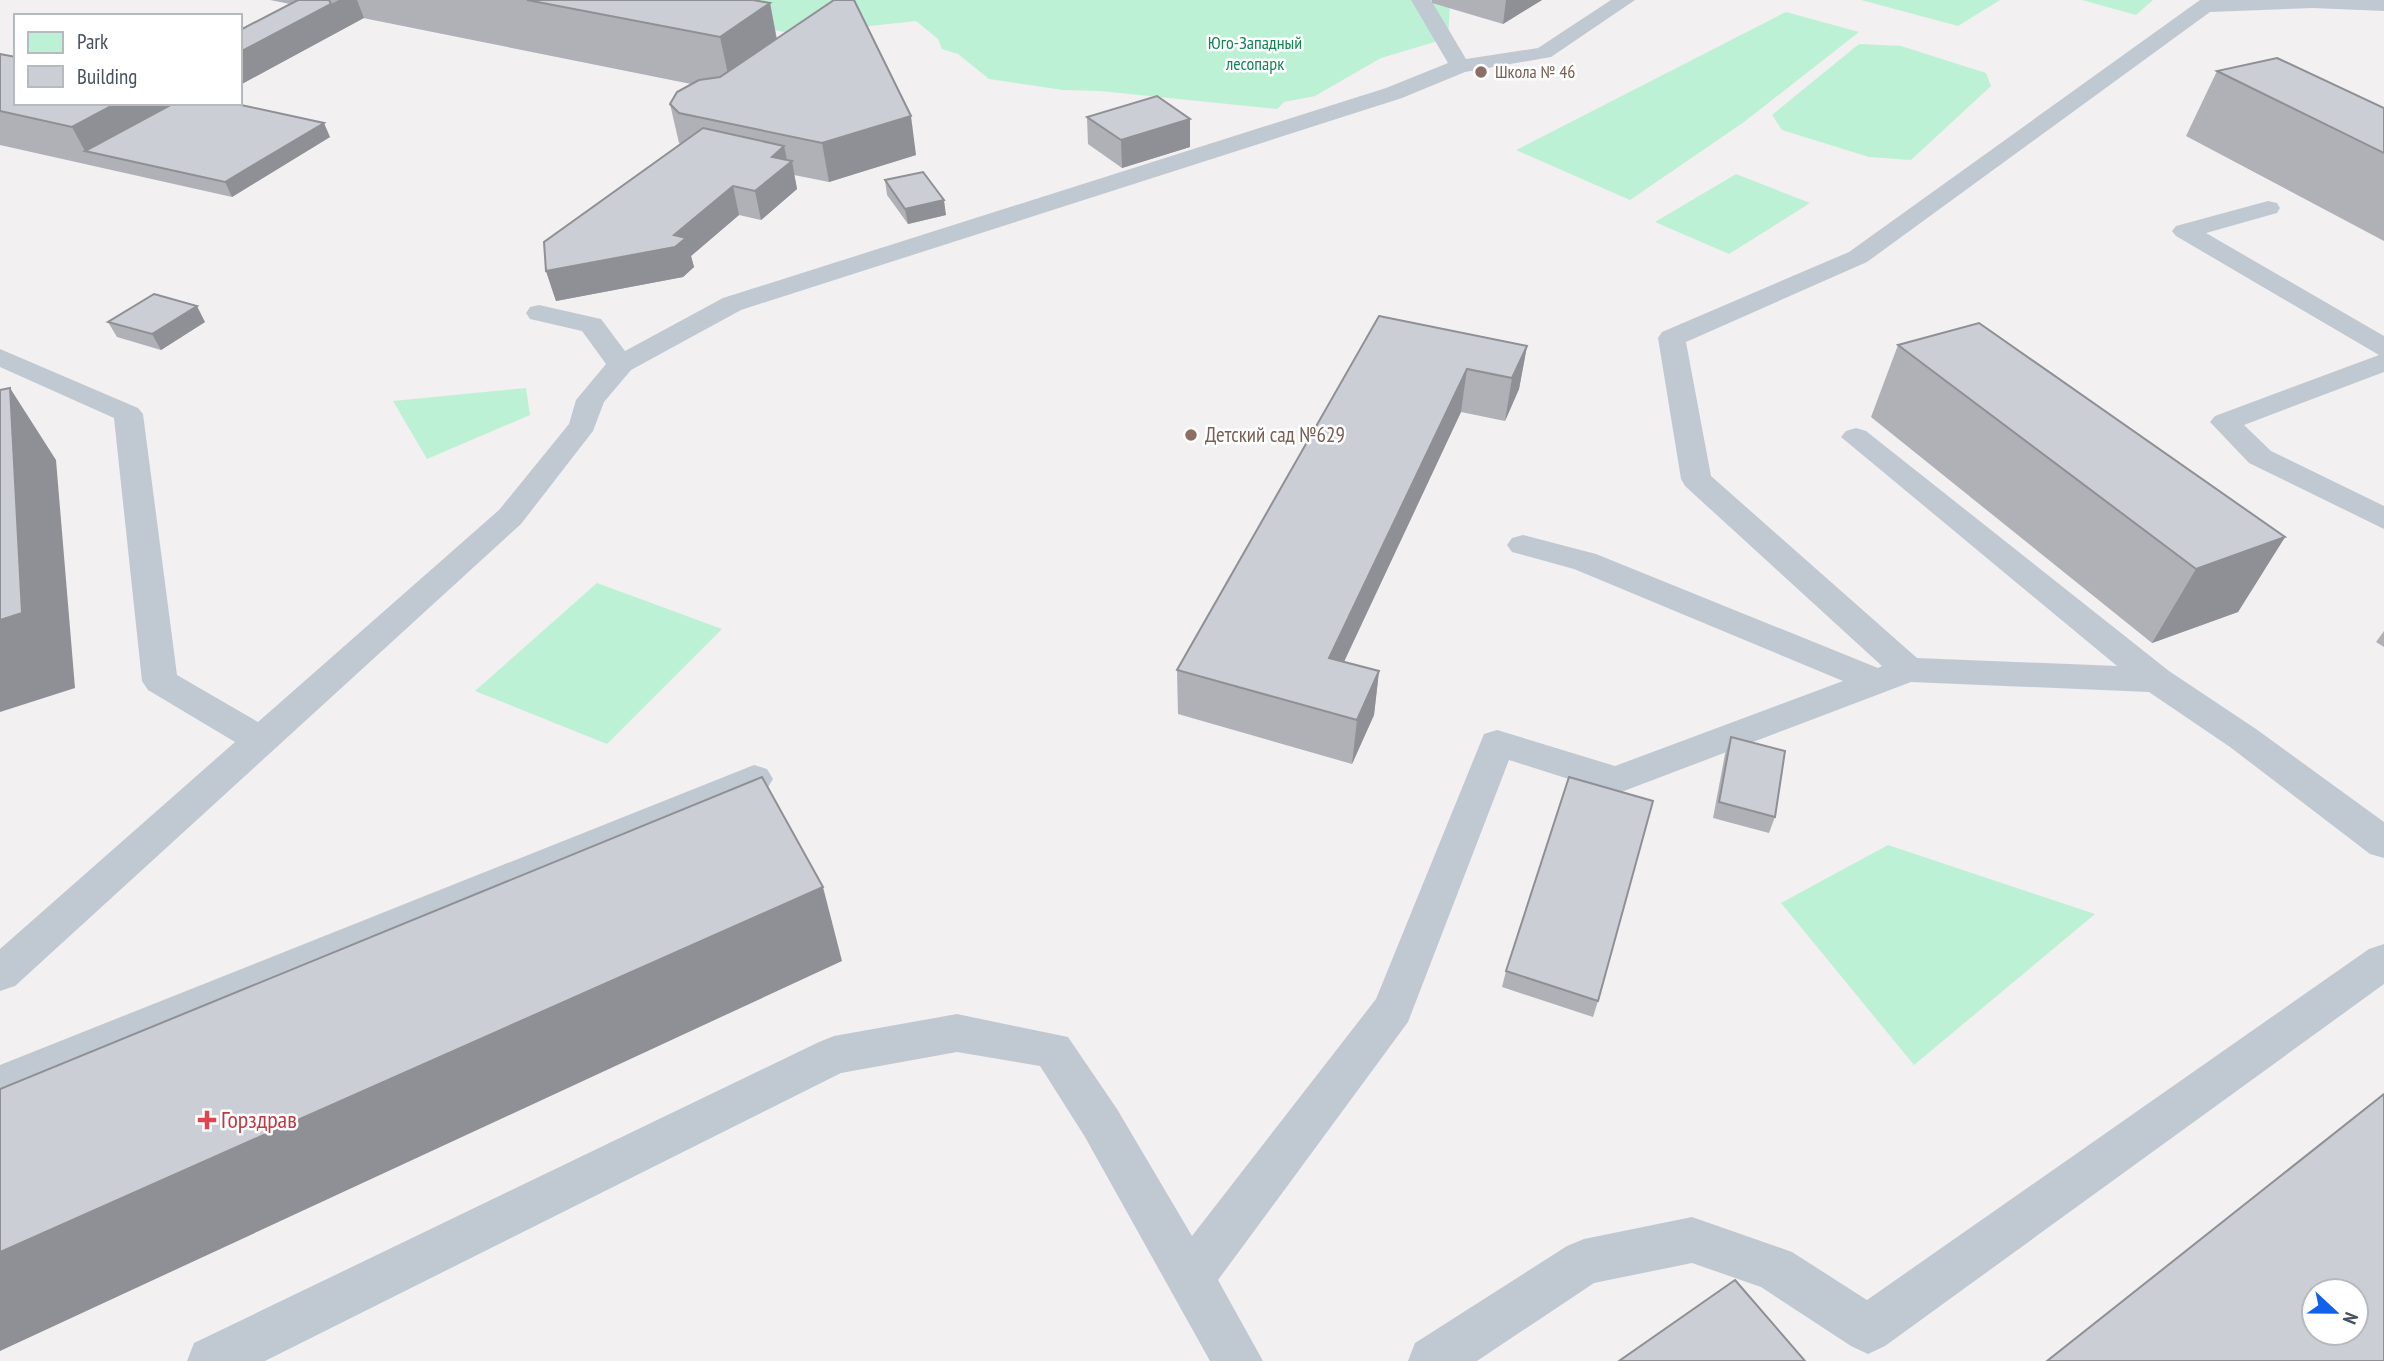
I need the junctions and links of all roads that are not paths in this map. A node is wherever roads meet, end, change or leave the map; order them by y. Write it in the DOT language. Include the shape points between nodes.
graph roads {
  1 [pos="1421,0"];
  2 [pos="1625,0"];
  3 [pos="2210,3"];
  4 [pos="2384,5"];
  5 [pos="1460,66"];
  6 [pos="2268,208"];
  7 [pos="539,313"];
  8 [pos="2384,348"];
  9 [pos="0,357"];
  10 [pos="2384,362"];
  11 [pos="621,364"];
  12 [pos="1856,437"];
  13 [pos="2384,519"];
  14 [pos="1523,545"];
  15 [pos="1893,676"];
  16 [pos="2157,680"];
  17 [pos="261,740"];
  18 [pos="754,779"];
  19 [pos="2384,843"];
  20 [pos="2384,961"];
  21 [pos="0,974"];
  22 [pos="0,1084"];
  23 [pos="1190,1278"];
  24 [pos="212,1361"];
  25 [pos="1238,1361"];
  26 [pos="1433,1361"];
  1 -- 5 [label="lane"];
  2 -- 5 [label="lane" via="1544,53"];
  3 -- 4 [label="lane"];
  3 -- 15 [label="lane" via="1858,257 1672,338 1696,479"];
  5 -- 11 [label="lane" via="1376,99 732,304"];
  6 -- 8 [label="lane" via="2185,230"];
  7 -- 11 [label="lane" via="591,325"];
  9 -- 17 [label="lane" via="128,414 160,681"];
  10 -- 13 [label="lane" via="2225,422 2260,457"];
  11 -- 17 [label="lane" via="590,400 583,425 510,517"];
  12 -- 16 [label="lane"];
  14 -- 15 [label="lane" via="1585,561"];
  15 -- 16 [label="lane"];
  15 -- 23 [label="lane" via="1616,780 1497,743 1393,1009"];
  16 -- 19 [label="lane"];
  17 -- 21 [label="lane"];
  18 -- 22 [label="lane"];
  20 -- 26 [label="lane" via="1868,1329 1775,1269 1692,1240 1584,1262"];
  23 -- 24 [label="lane" via="1101,1123 1053,1050 957,1033 834,1055"];
  23 -- 25 [label="lane"];
}
